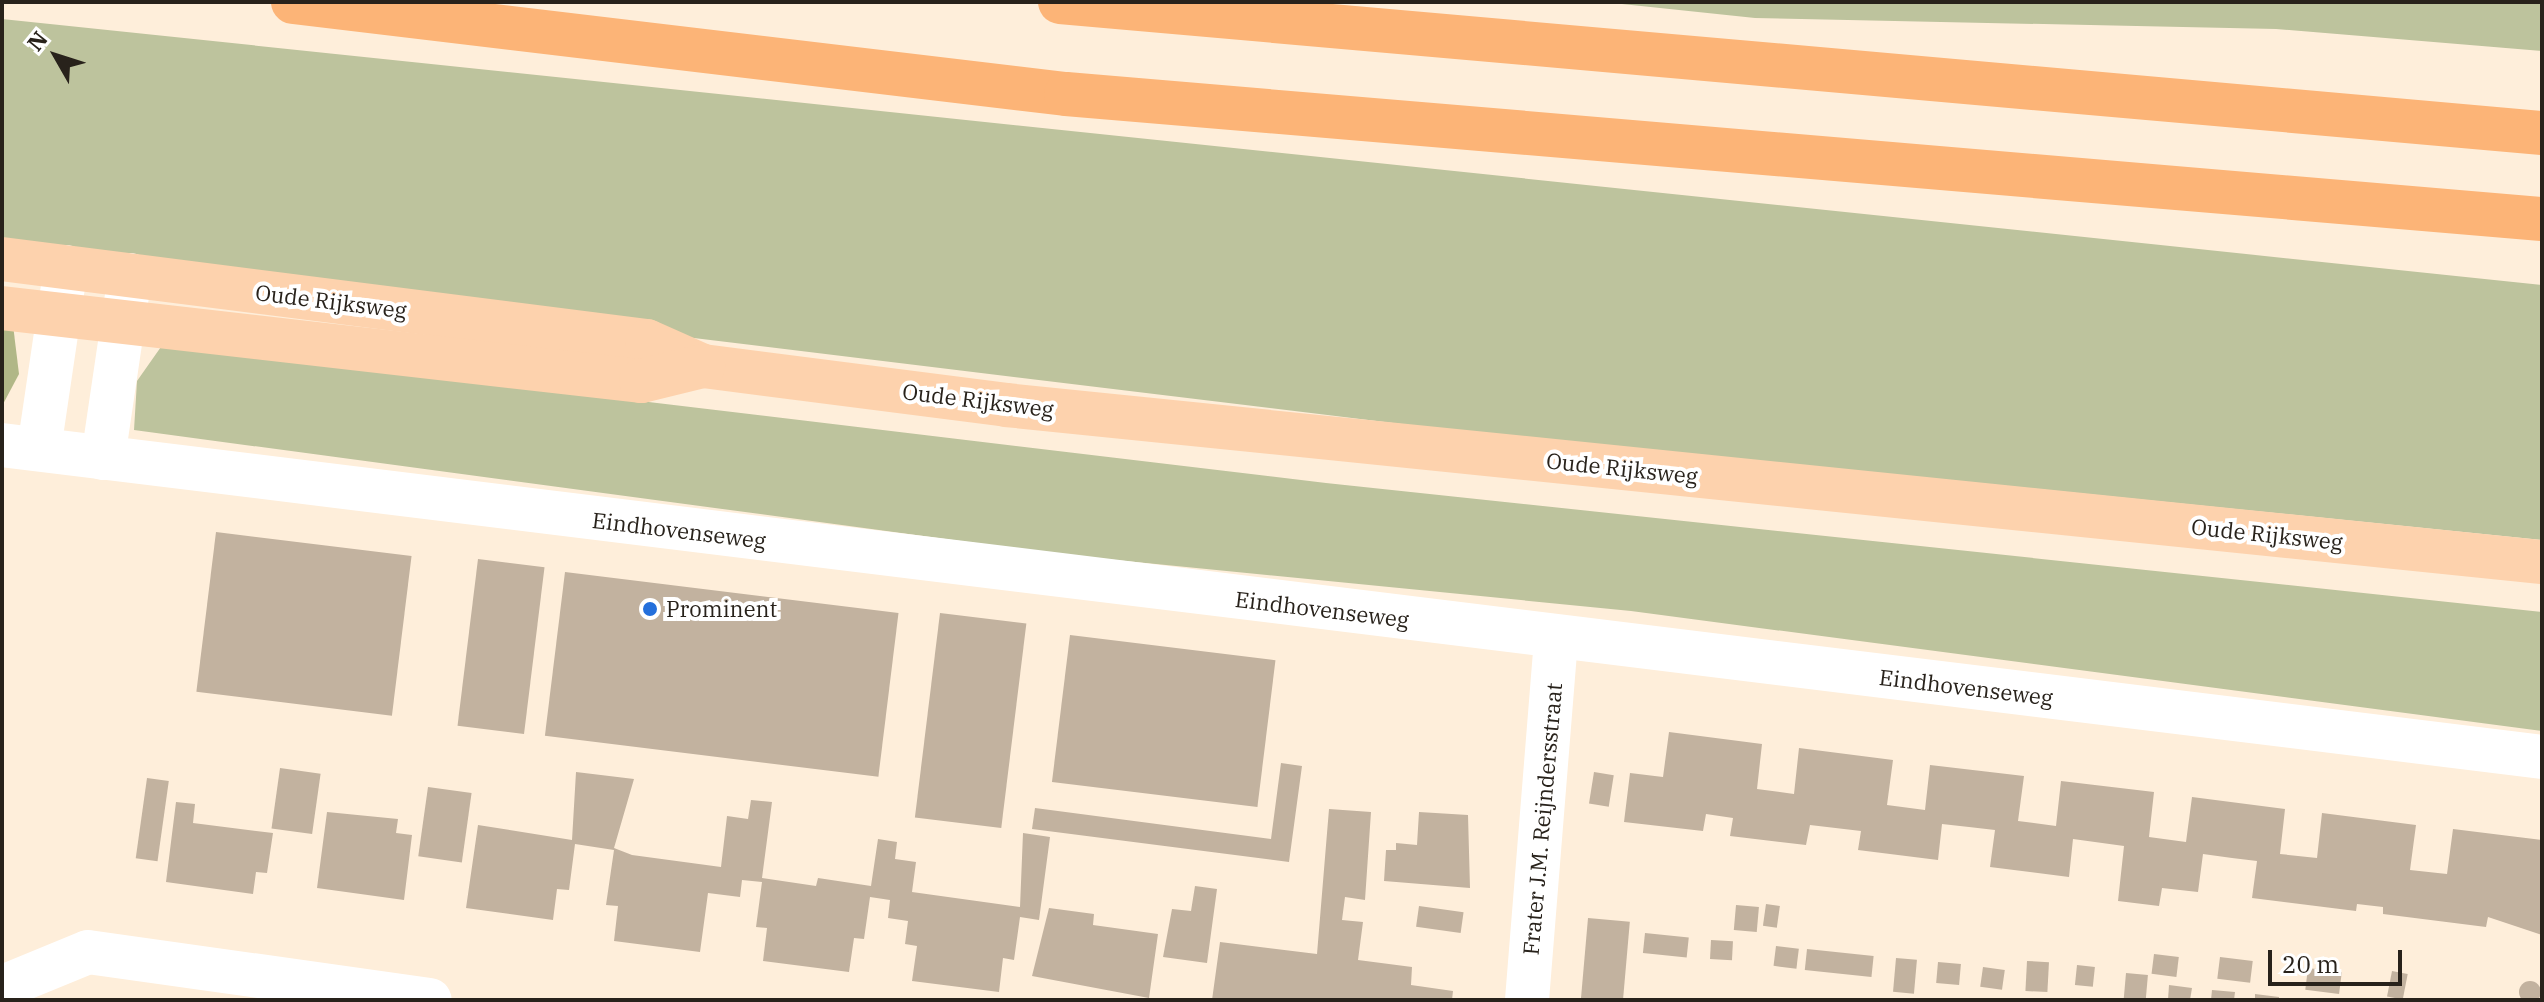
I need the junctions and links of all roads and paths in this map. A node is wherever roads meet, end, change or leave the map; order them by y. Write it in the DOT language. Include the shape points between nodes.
graph roads {
  1 [pos="293,2"];
  2 [pos="1060,2"];
  3 [pos="2542,133"];
  4 [pos="2542,219"];
  5 [pos="2,259"];
  6 [pos="66,267"];
  7 [pos="130,275"];
  8 [pos="2,308"];
  9 [pos="59,313"];
  10 [pos="123,322"];
  11 [pos="703,366"];
  12 [pos="20,447"];
  13 [pos="103,458"];
  14 [pos="2542,562"];
  15 [pos="1556,638"];
  16 [pos="2542,757"];
  17 [pos="8,986"];
  18 [pos="430,1000"];
  19 [pos="1527,1000"];
  1 -- 4 [label="highway" via="1066,94"];
  2 -- 3 [label="highway"];
  5 -- 6 [label="main road, Oude Rijksweg"];
  6 -- 7 [label="main road, Oude Rijksweg"];
  6 -- 9 [label="street, Eindhovenseweg"];
  7 -- 10 [label="street"];
  7 -- 11 [label="main road, Oude Rijksweg" via="647,341"];
  8 -- 9 [label="main road, Oude Rijksweg"];
  9 -- 10 [label="main road, Oude Rijksweg"];
  9 -- 12 [label="street, Eindhovenseweg"];
  10 -- 11 [label="main road, Oude Rijksweg" via="641,381"];
  10 -- 13 [label="street"];
  11 -- 14 [label="main road, Oude Rijksweg" via="1006,405"];
  12 -- 13 [label="street, Eindhovenseweg"];
  13 -- 15 [label="street, Eindhovenseweg"];
  15 -- 16 [label="street, Eindhovenseweg"];
  15 -- 19 [label="street, Frater J.M. Reijndersstraat"];
  17 -- 18 [label="street" via="88,952"];
}
